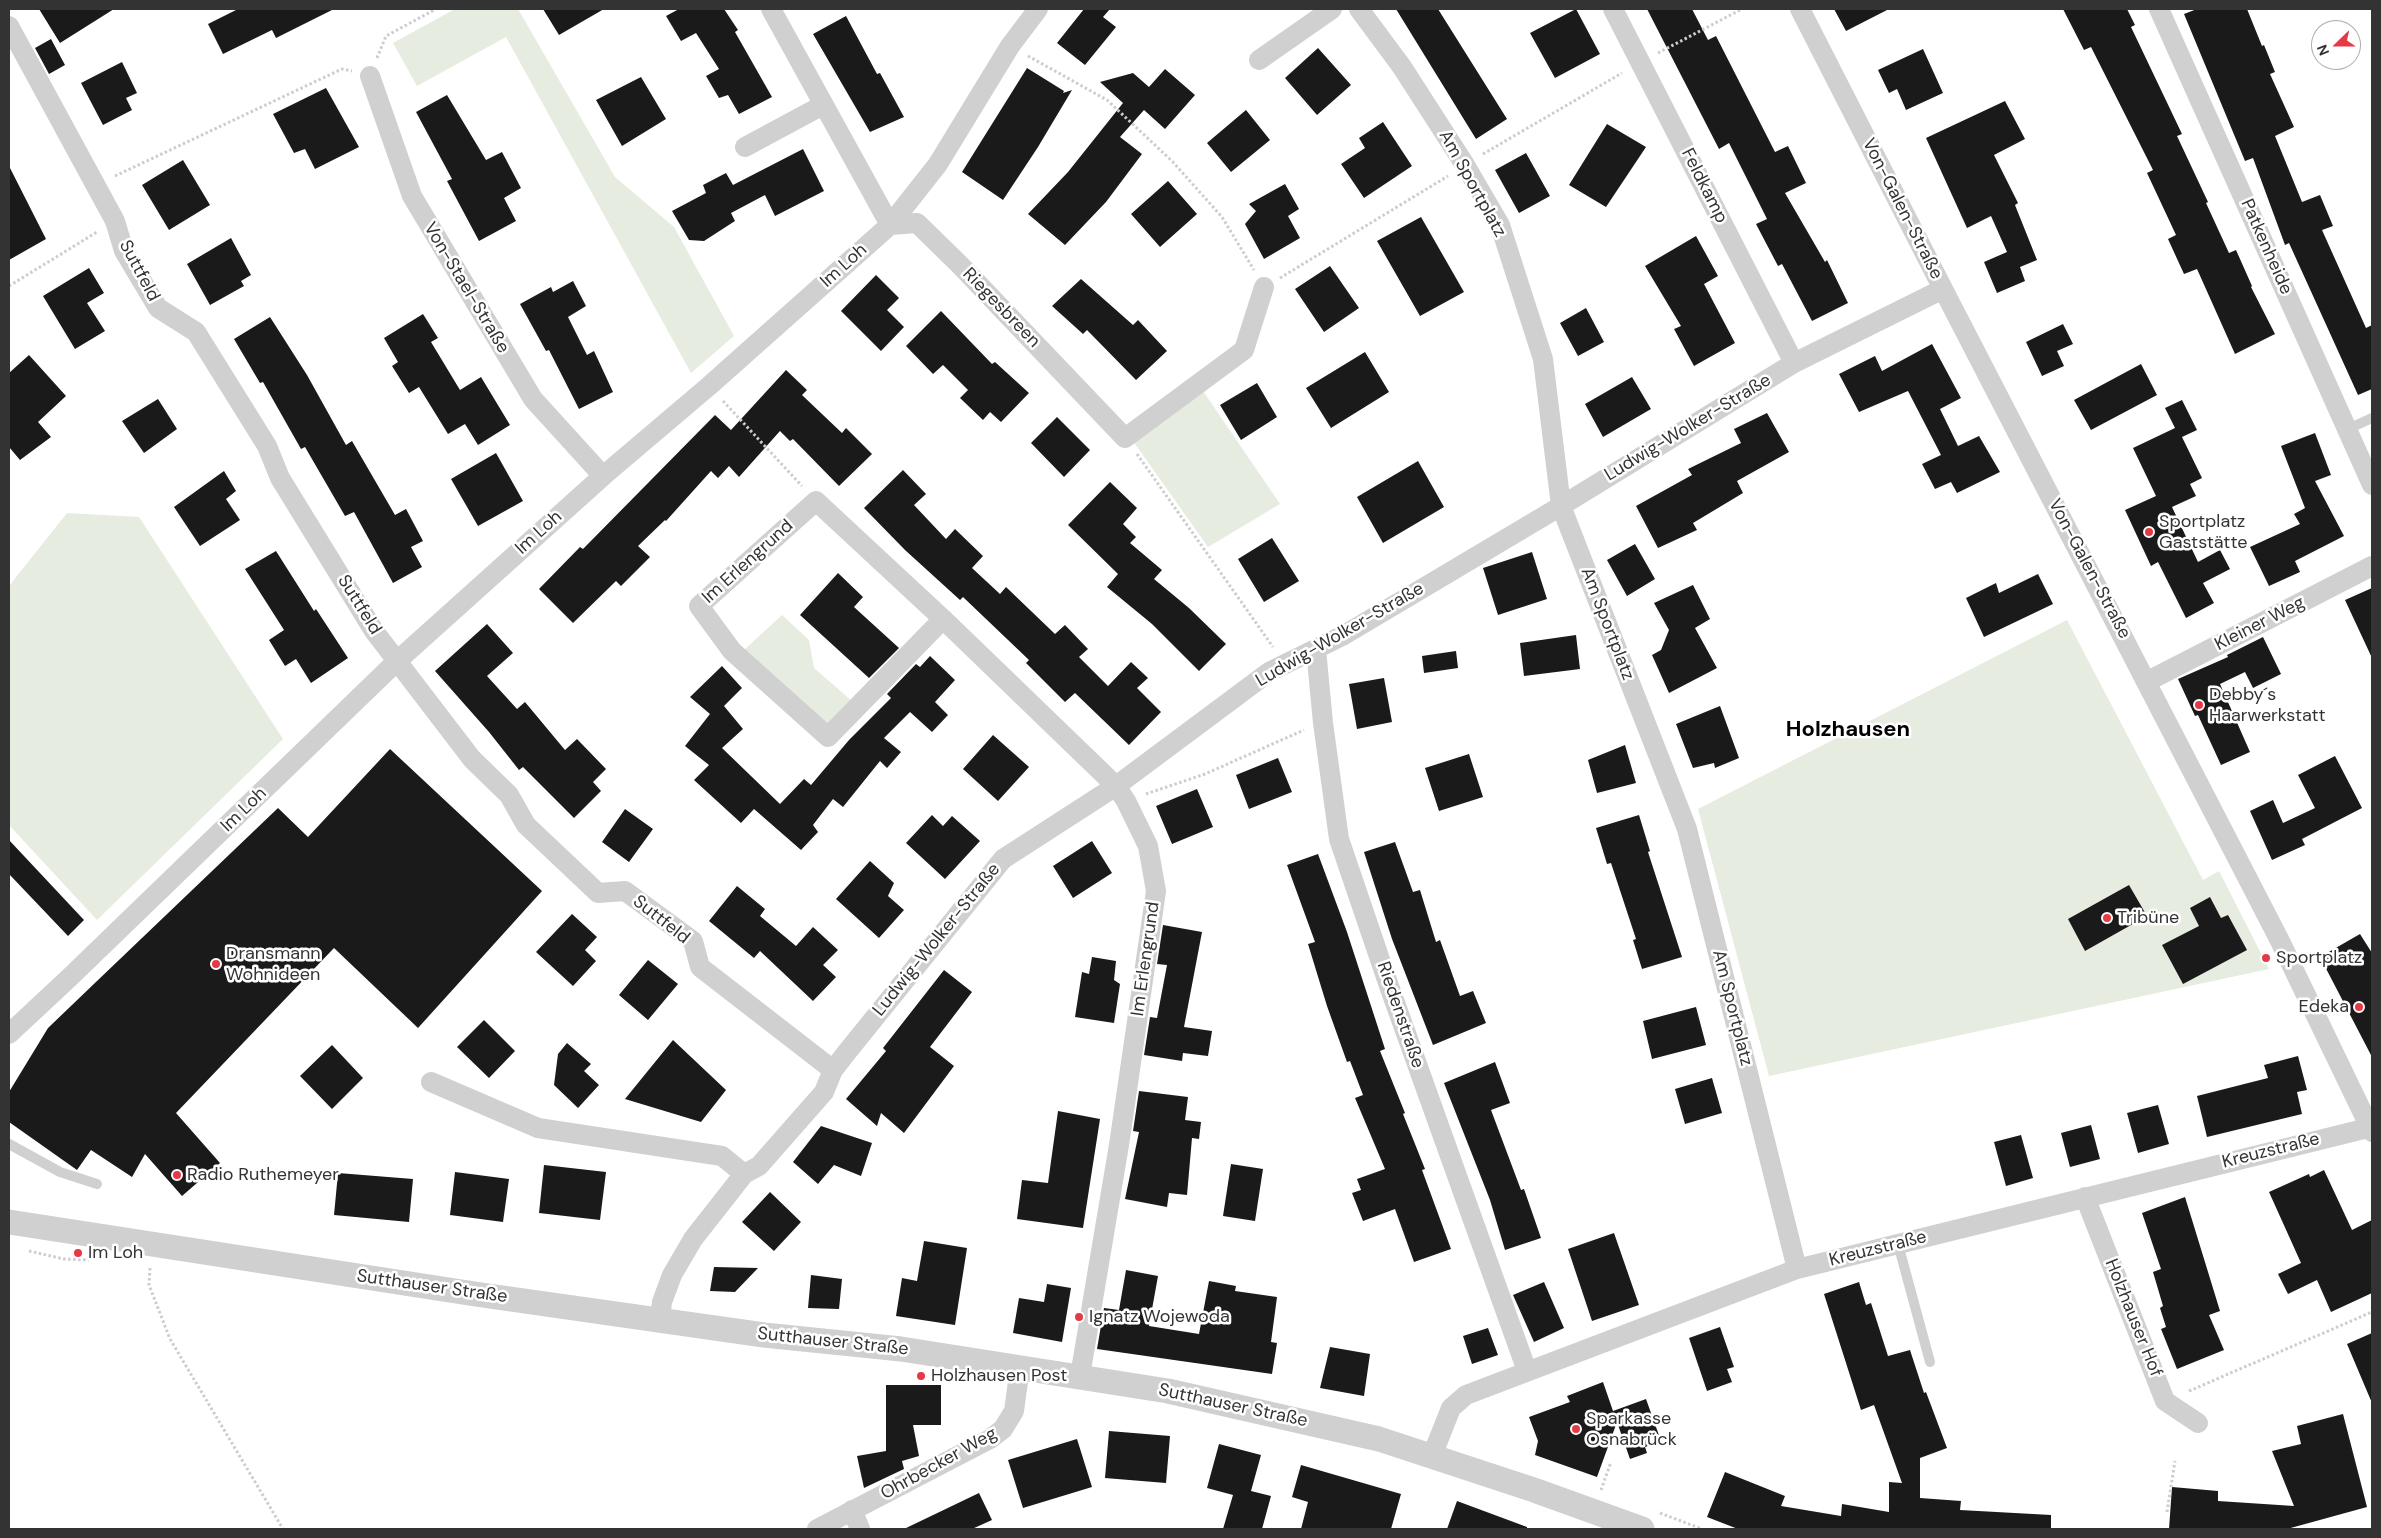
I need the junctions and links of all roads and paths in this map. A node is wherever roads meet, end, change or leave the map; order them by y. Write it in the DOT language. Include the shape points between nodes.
graph roads {
  1 [pos="436,9"];
  2 [pos="771,9"];
  3 [pos="1038,9"];
  4 [pos="1332,9"];
  5 [pos="1359,9"];
  6 [pos="1614,9"];
  7 [pos="1742,9"];
  8 [pos="1800,9"];
  9 [pos="2159,9"];
  10 [pos="9,26"];
  11 [pos="1010,46"];
  12 [pos="1259,60"];
  13 [pos="1641,62"];
  14 [pos="370,76"];
  15 [pos="822,105"];
  16 [pos="745,147"];
  17 [pos="1465,165"];
  18 [pos="96,185"];
  19 [pos="115,221"];
  20 [pos="890,225"];
  21 [pos="9,286"];
  22 [pos="1264,287"];
  23 [pos="1943,289"];
  24 [pos="1794,363"];
  25 [pos="709,386"];
  26 [pos="2372,418"];
  27 [pos="2348,429"];
  28 [pos="1126,438"];
  29 [pos="603,476"];
  30 [pos="2372,485"];
  31 [pos="816,501"];
  32 [pos="1561,506"];
  33 [pos="2372,566"];
  34 [pos="943,619"];
  35 [pos="1316,649"];
  36 [pos="396,662"];
  37 [pos="1285,664"];
  38 [pos="2148,681"];
  39 [pos="1323,722"];
  40 [pos="1121,794"];
  41 [pos="9,1034"];
  42 [pos="833,1070"];
  43 [pos="431,1082"];
  44 [pos="2372,1128"];
  45 [pos="9,1144"];
  46 [pos="744,1174"];
  47 [pos="97,1184"];
  48 [pos="2085,1197"];
  49 [pos="9,1222"];
  50 [pos="1898,1244"];
  51 [pos="150,1264"];
  52 [pos="1797,1269"];
  53 [pos="2372,1312"];
  54 [pos="660,1319"];
  55 [pos="1930,1362"];
  56 [pos="1020,1367"];
  57 [pos="1527,1370"];
  58 [pos="1080,1376"];
  59 [pos="2165,1401"];
  60 [pos="2198,1423"];
  61 [pos="1432,1456"];
  62 [pos="1611,1462"];
  63 [pos="2175,1462"];
  64 [pos="1601,1490"];
  65 [pos="852,1510"];
  66 [pos="2167,1512"];
  67 [pos="283,1529"];
  68 [pos="817,1529"];
  69 [pos="860,1529"];
  70 [pos="1642,1529"];
  1 -- 14 [label="path" via="386,36"];
  2 -- 15 [label="street"];
  3 -- 11 [label="street, Im Loh"];
  4 -- 12 [label="street"];
  5 -- 17 [label="street, Am Sportplatz" via="1402,67"];
  6 -- 13 [label="street, Feldkamp"];
  7 -- 13 [label="path"];
  8 -- 23 [label="street, Von-Galen-Straße"];
  9 -- 27 [label="street, Patkenheide"];
  10 -- 18 [label="street, Suttfeld"];
  11 -- 20 [label="street, Im Loh" via="938,164"];
  11 -- 22 [label="path" via="1107,100 1172,161 1222,217"];
  13 -- 17 [label="path"];
  13 -- 24 [label="street, Feldkamp"];
  14 -- 18 [label="path" via="342,69"];
  14 -- 29 [label="street, Von-Stael-Straße" via="412,196 533,398"];
  15 -- 16 [label="street"];
  15 -- 20 [label="street"];
  17 -- 22 [label="path"];
  17 -- 32 [label="street, Am Sportplatz" via="1500,225 1543,359"];
  18 -- 19 [label="street, Suttfeld"];
  19 -- 21 [label="path"];
  19 -- 36 [label="street, Suttfeld" via="124,251 158,308 196,332 267,446 284,486"];
  20 -- 25 [label="street, Im Loh"];
  20 -- 28 [label="street, Riegesbreen" via="917,223"];
  22 -- 28 [label="street" via="1244,350"];
  23 -- 24 [label="street, Ludwig-Wolker-Straße"];
  23 -- 38 [label="street, Von-Galen-Straße"];
  24 -- 32 [label="street, Ludwig-Wolker-Straße"];
  25 -- 29 [label="street, Im Loh"];
  25 -- 31 [label="path"];
  26 -- 27 [label="lane"];
  27 -- 30 [label="street, Patkenheide"];
  28 -- 37 [label="path"];
  29 -- 36 [label="street, Im Loh"];
  31 -- 34 [label="street, Im Erlengrund"];
  31 -- 34 [label="street, Im Erlengrund" via="699,606 732,651 828,737"];
  32 -- 35 [label="street, Ludwig-Wolker-Straße"];
  32 -- 52 [label="street, Am Sportplatz" via="1687,830"];
  33 -- 38 [label="street, Kleiner Weg"];
  34 -- 40 [label="street, Im Erlengrund"];
  35 -- 37 [label="street, Ludwig-Wolker-Straße"];
  35 -- 39 [label="street, Riedenstraße"];
  36 -- 41 [label="street, Im Loh"];
  36 -- 42 [label="street, Suttfeld" via="472,759 509,796 526,825 598,893 625,891 693,941 700,967"];
  37 -- 40 [label="street, Ludwig-Wolker-Straße" via="1269,672"];
  38 -- 44 [label="street, Von-Galen-Straße" via="2286,950"];
  39 -- 40 [label="path" via="1205,774"];
  39 -- 57 [label="street, Riedenstraße" via="1339,839"];
  40 -- 42 [label="street, Ludwig-Wolker-Straße" via="1003,859"];
  40 -- 58 [label="street, Im Erlengrund" via="1148,846 1156,891 1119,1145"];
  42 -- 46 [label="street, Ludwig-Wolker-Straße" via="824,1092 759,1166"];
  43 -- 46 [label="street" via="538,1128 722,1156"];
  44 -- 48 [label="street, Kreuzstraße"];
  45 -- 47 [label="lane" via="60,1172"];
  46 -- 54 [label="street, Ludwig-Wolker-Straße" via="693,1239 672,1275 662,1302"];
  48 -- 50 [label="street, Kreuzstraße"];
  48 -- 59 [label="street, Holzhauser Hof"];
  49 -- 54 [label="street, Sutthauser Straße" via="400,1283"];
  50 -- 52 [label="street, Kreuzstraße"];
  50 -- 55 [label="lane"];
  51 -- 67 [label="path" via="149,1285 170,1339"];
  52 -- 57 [label="street, Kreuzstraße"];
  53 -- 59 [label="path"];
  54 -- 56 [label="street, Sutthauser Straße"];
  56 -- 58 [label="street, Sutthauser Straße"];
  56 -- 65 [label="street, Ohrbecker Weg" via="1014,1411 1003,1428 990,1439"];
  57 -- 61 [label="street, Kreuzstraße" via="1466,1395 1451,1408"];
  58 -- 61 [label="street, Sutthauser Straße" via="1283,1416"];
  59 -- 60 [label="street"];
  61 -- 70 [label="street, Sutthauser Straße"];
  62 -- 64 [label="path"];
  63 -- 66 [label="path"];
  65 -- 68 [label="street, Ohrbecker Weg"];
  65 -- 69 [label="street"];
}
